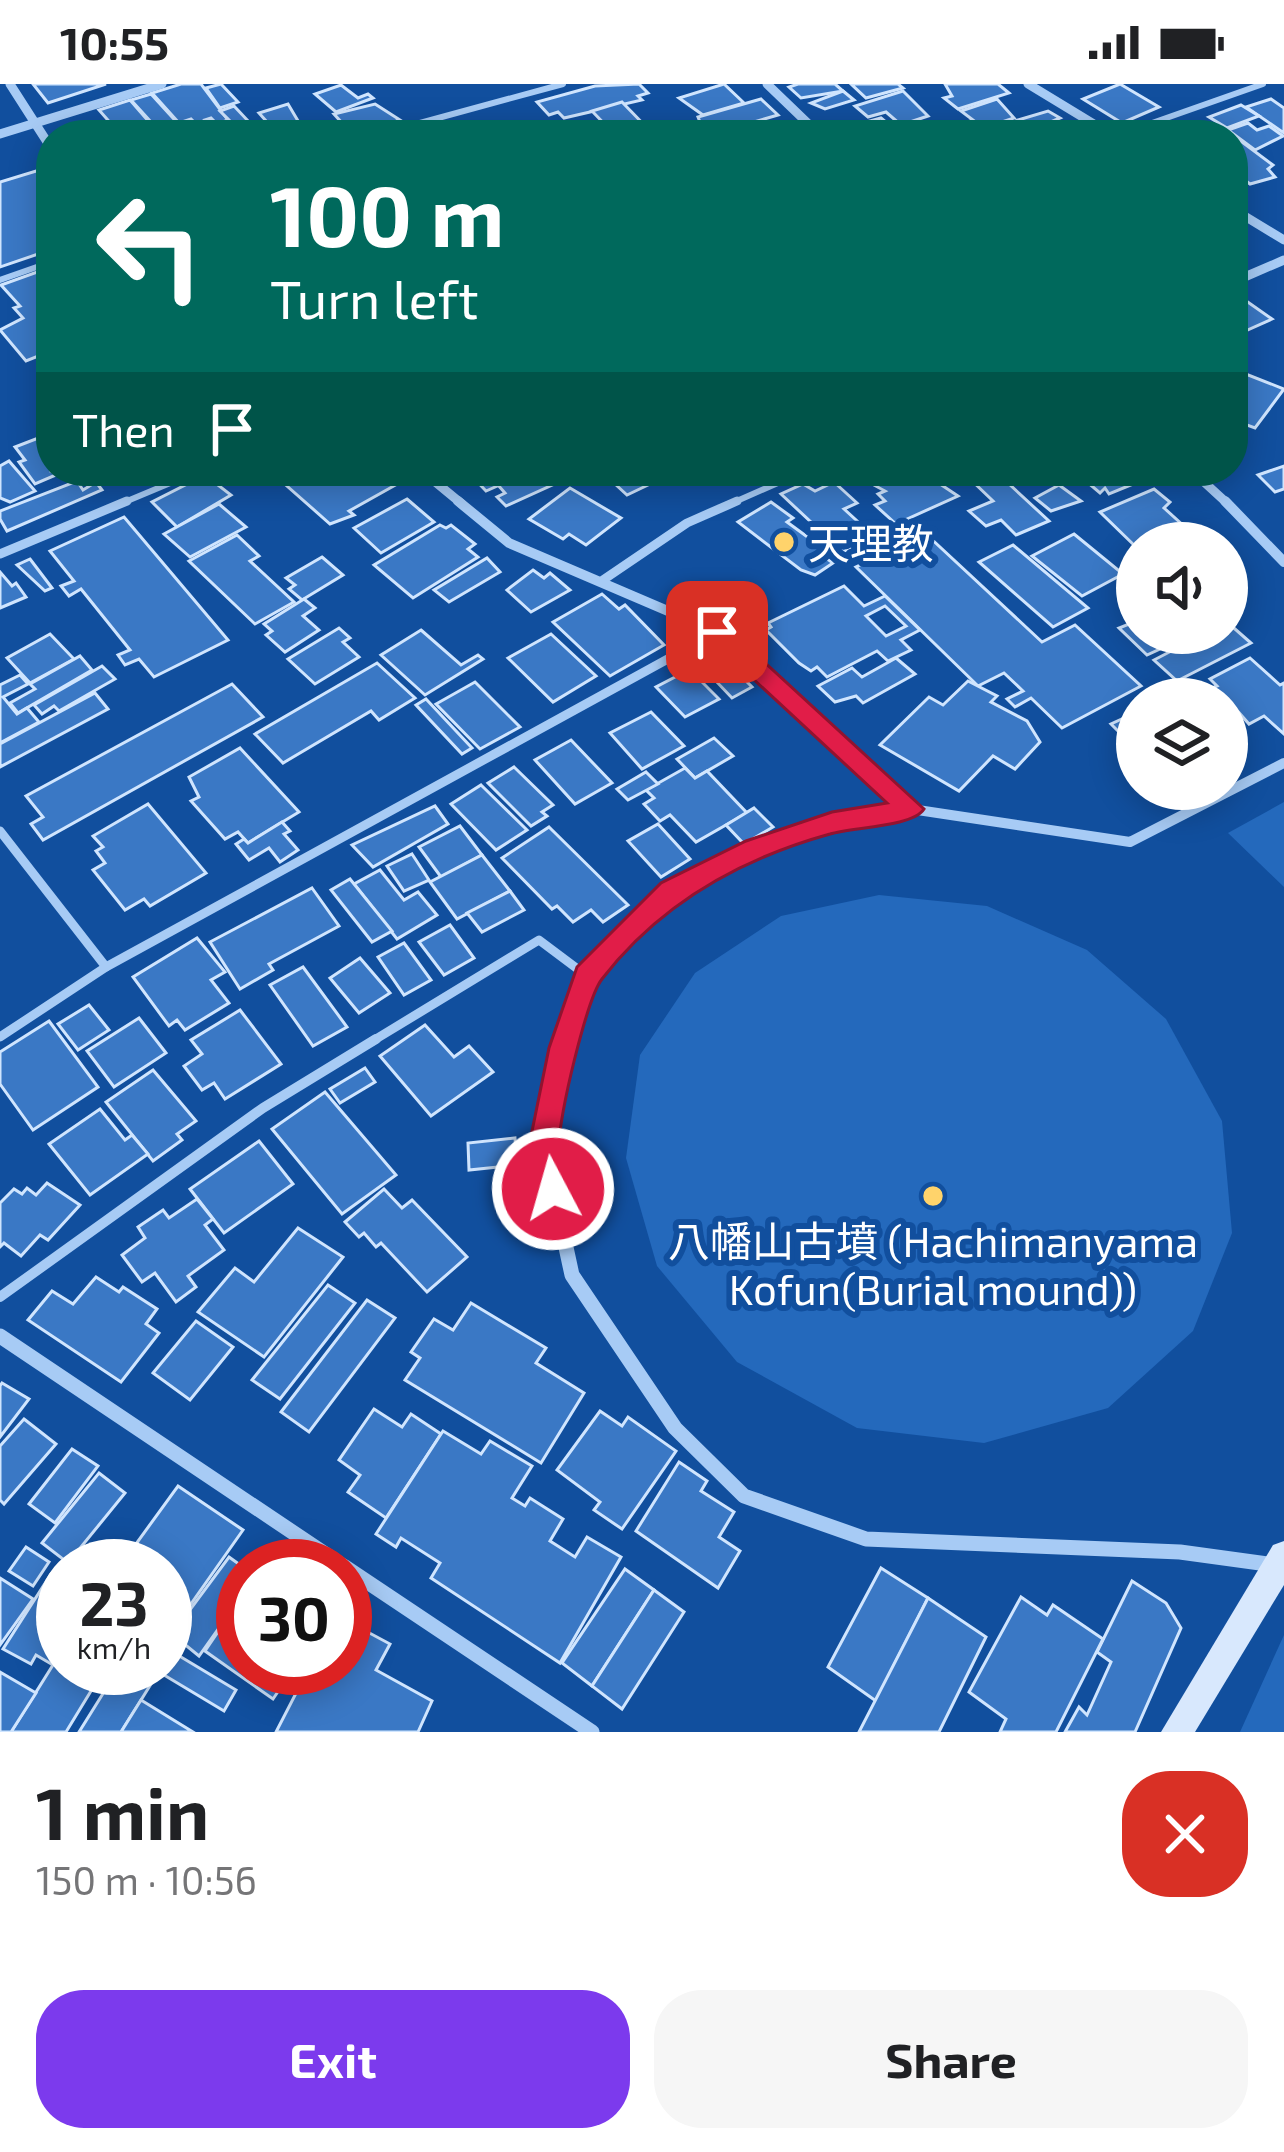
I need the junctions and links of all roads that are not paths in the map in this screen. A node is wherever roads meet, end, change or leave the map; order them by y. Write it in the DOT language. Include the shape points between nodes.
graph roads {
  1 [pos="10,84"];
  2 [pos="162,84"];
  3 [pos="562,84"];
  4 [pos="767,84"];
  5 [pos="1028,84"];
  6 [pos="1263,84"];
  7 [pos="46,120"];
  8 [pos="431,120"];
  9 [pos="804,120"];
  10 [pos="1089,120"];
  11 [pos="1159,120"];
  12 [pos="36,123"];
  13 [pos="33,124"];
  14 [pos="36,128"];
  15 [pos="0,134"];
  16 [pos="1248,218"];
  17 [pos="1284,241"];
  18 [pos="1284,260"];
  19 [pos="36,267"];
  20 [pos="1248,276"];
  21 [pos="0,280"];
  22 [pos="163,486"];
  23 [pos="440,486"];
  24 [pos="771,486"];
  25 [pos="1208,486"];
  26 [pos="0,554"];
  27 [pos="1284,562"];
  28 [pos="603,580"];
  29 [pos="717,632"];
  30 [pos="1284,763"];
  31 [pos="911,809"];
  32 [pos="0,831"];
  33 [pos="106,967"];
  34 [pos="587,976"];
  35 [pos="0,1037"];
  36 [pos="0,1297"];
  37 [pos="0,1336"];
  38 [pos="302,1539"];
  39 [pos="1283,1561"];
  40 [pos="372,1586"];
  41 [pos="592,1732"];
  42 [pos="1177,1732"];
  1 -- 13 [label="street"];
  2 -- 7 [label="street"];
  3 -- 8 [label="lane"];
  4 -- 9 [label="street"];
  5 -- 10 [label="street"];
  6 -- 11 [label="lane"];
  12 -- 13 [label="street"];
  13 -- 14 [label="street"];
  13 -- 15 [label="street"];
  16 -- 17 [label="street"];
  18 -- 20 [label="street"];
  19 -- 21 [label="lane"];
  22 -- 26 [label="lane"];
  23 -- 28 [label="street" via="508,542"];
  24 -- 28 [label="lane" via="687,523"];
  25 -- 27 [label="street"];
  28 -- 29 [label="street"];
  29 -- 31 [label="street"];
  29 -- 33 [label="lane"];
  30 -- 31 [label="street" via="1130,842"];
  31 -- 34 [label="street" via="775,842 671,891"];
  32 -- 33 [label="lane"];
  33 -- 35 [label="lane"];
  34 -- 36 [label="lane" via="539,940 263,1108"];
  34 -- 39 [label="street" via="544,1146 572,1275 675,1428 744,1496 866,1539"];
  37 -- 38 [label="street"];
  39 -- 42 [label="street"];
  40 -- 41 [label="street"];
}
